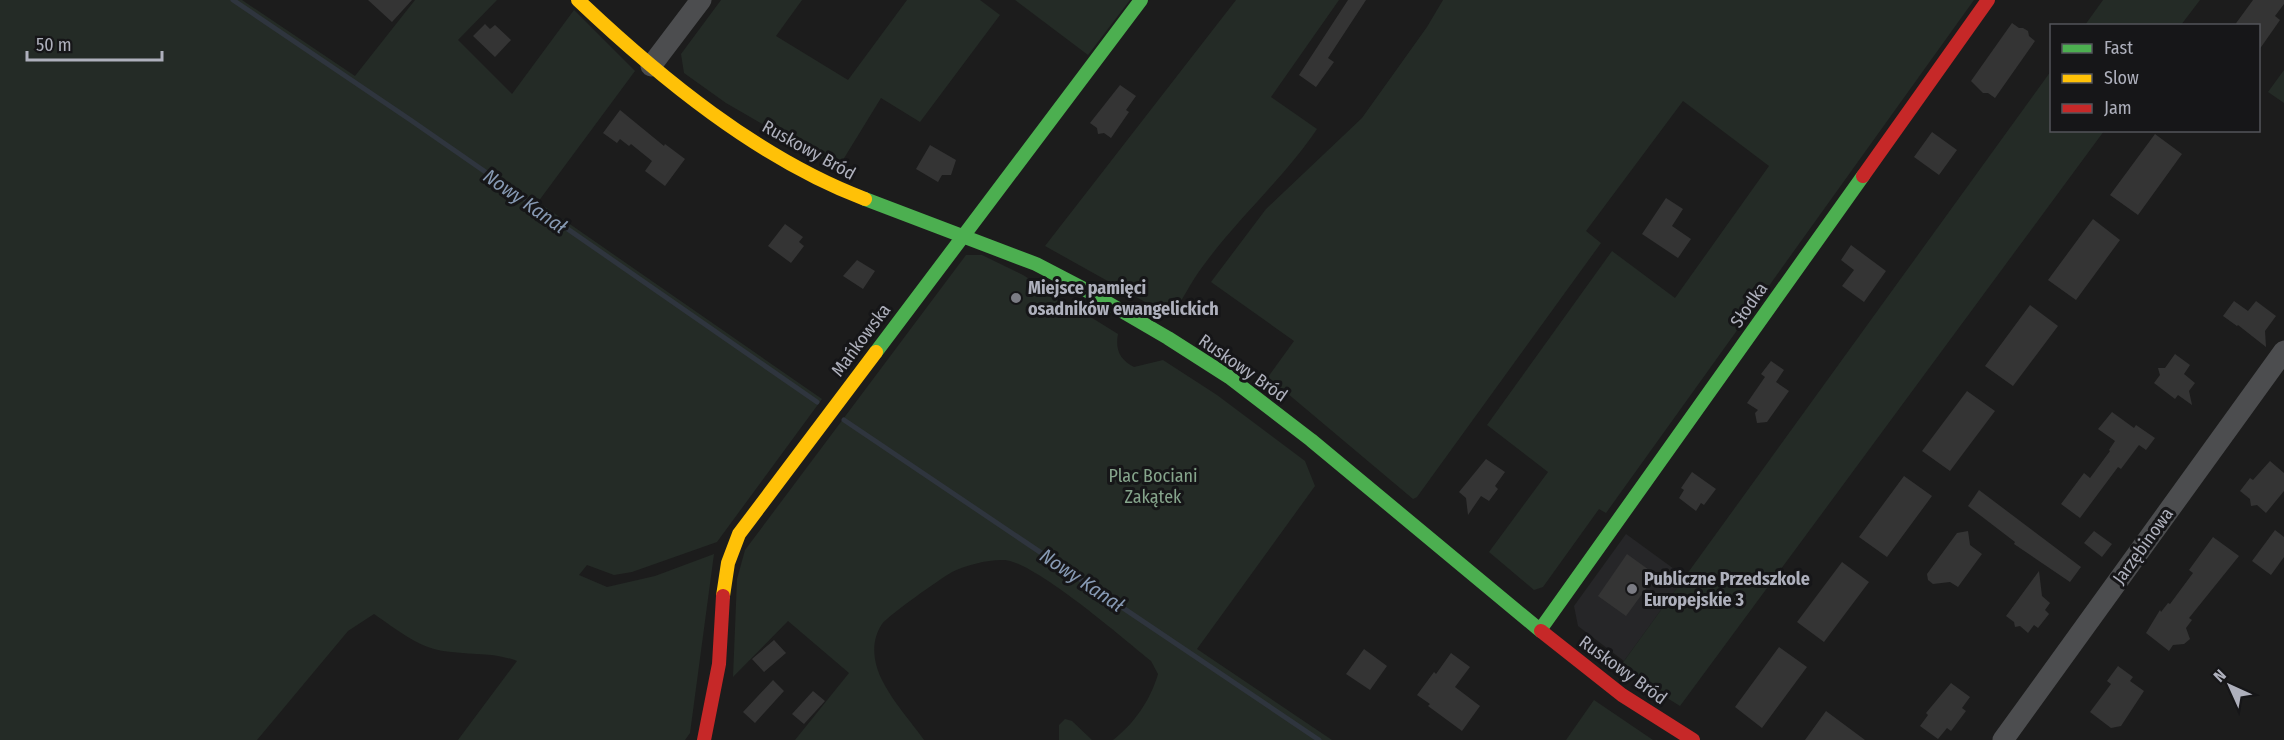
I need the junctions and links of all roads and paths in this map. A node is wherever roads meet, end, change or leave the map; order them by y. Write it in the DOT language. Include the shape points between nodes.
graph roads {
  1 [pos="578,0"];
  2 [pos="701,0"];
  3 [pos="1141,0"];
  4 [pos="1988,0"];
  5 [pos="651,66"];
  6 [pos="963,236"];
  7 [pos="2284,351"];
  8 [pos="1540,630"];
  9 [pos="704,740"];
  10 [pos="1693,740"];
  11 [pos="2003,740"];
  1 -- 5 [label="street, Ruskowy Bród"];
  2 -- 5 [label="street"];
  3 -- 6 [label="street, Mańkowska"];
  4 -- 8 [label="street, Słodka"];
  5 -- 6 [label="street, Ruskowy Bród" via="719,118 822,181"];
  6 -- 8 [label="street, Ruskowy Bród" via="1036,264 1084,289 1228,377 1311,440"];
  6 -- 9 [label="street, Mańkowska" via="731,549 724,577 715,692"];
  7 -- 11 [label="street, Jarzębinowa"];
  8 -- 10 [label="street, Ruskowy Bród" via="1622,694"];
}
